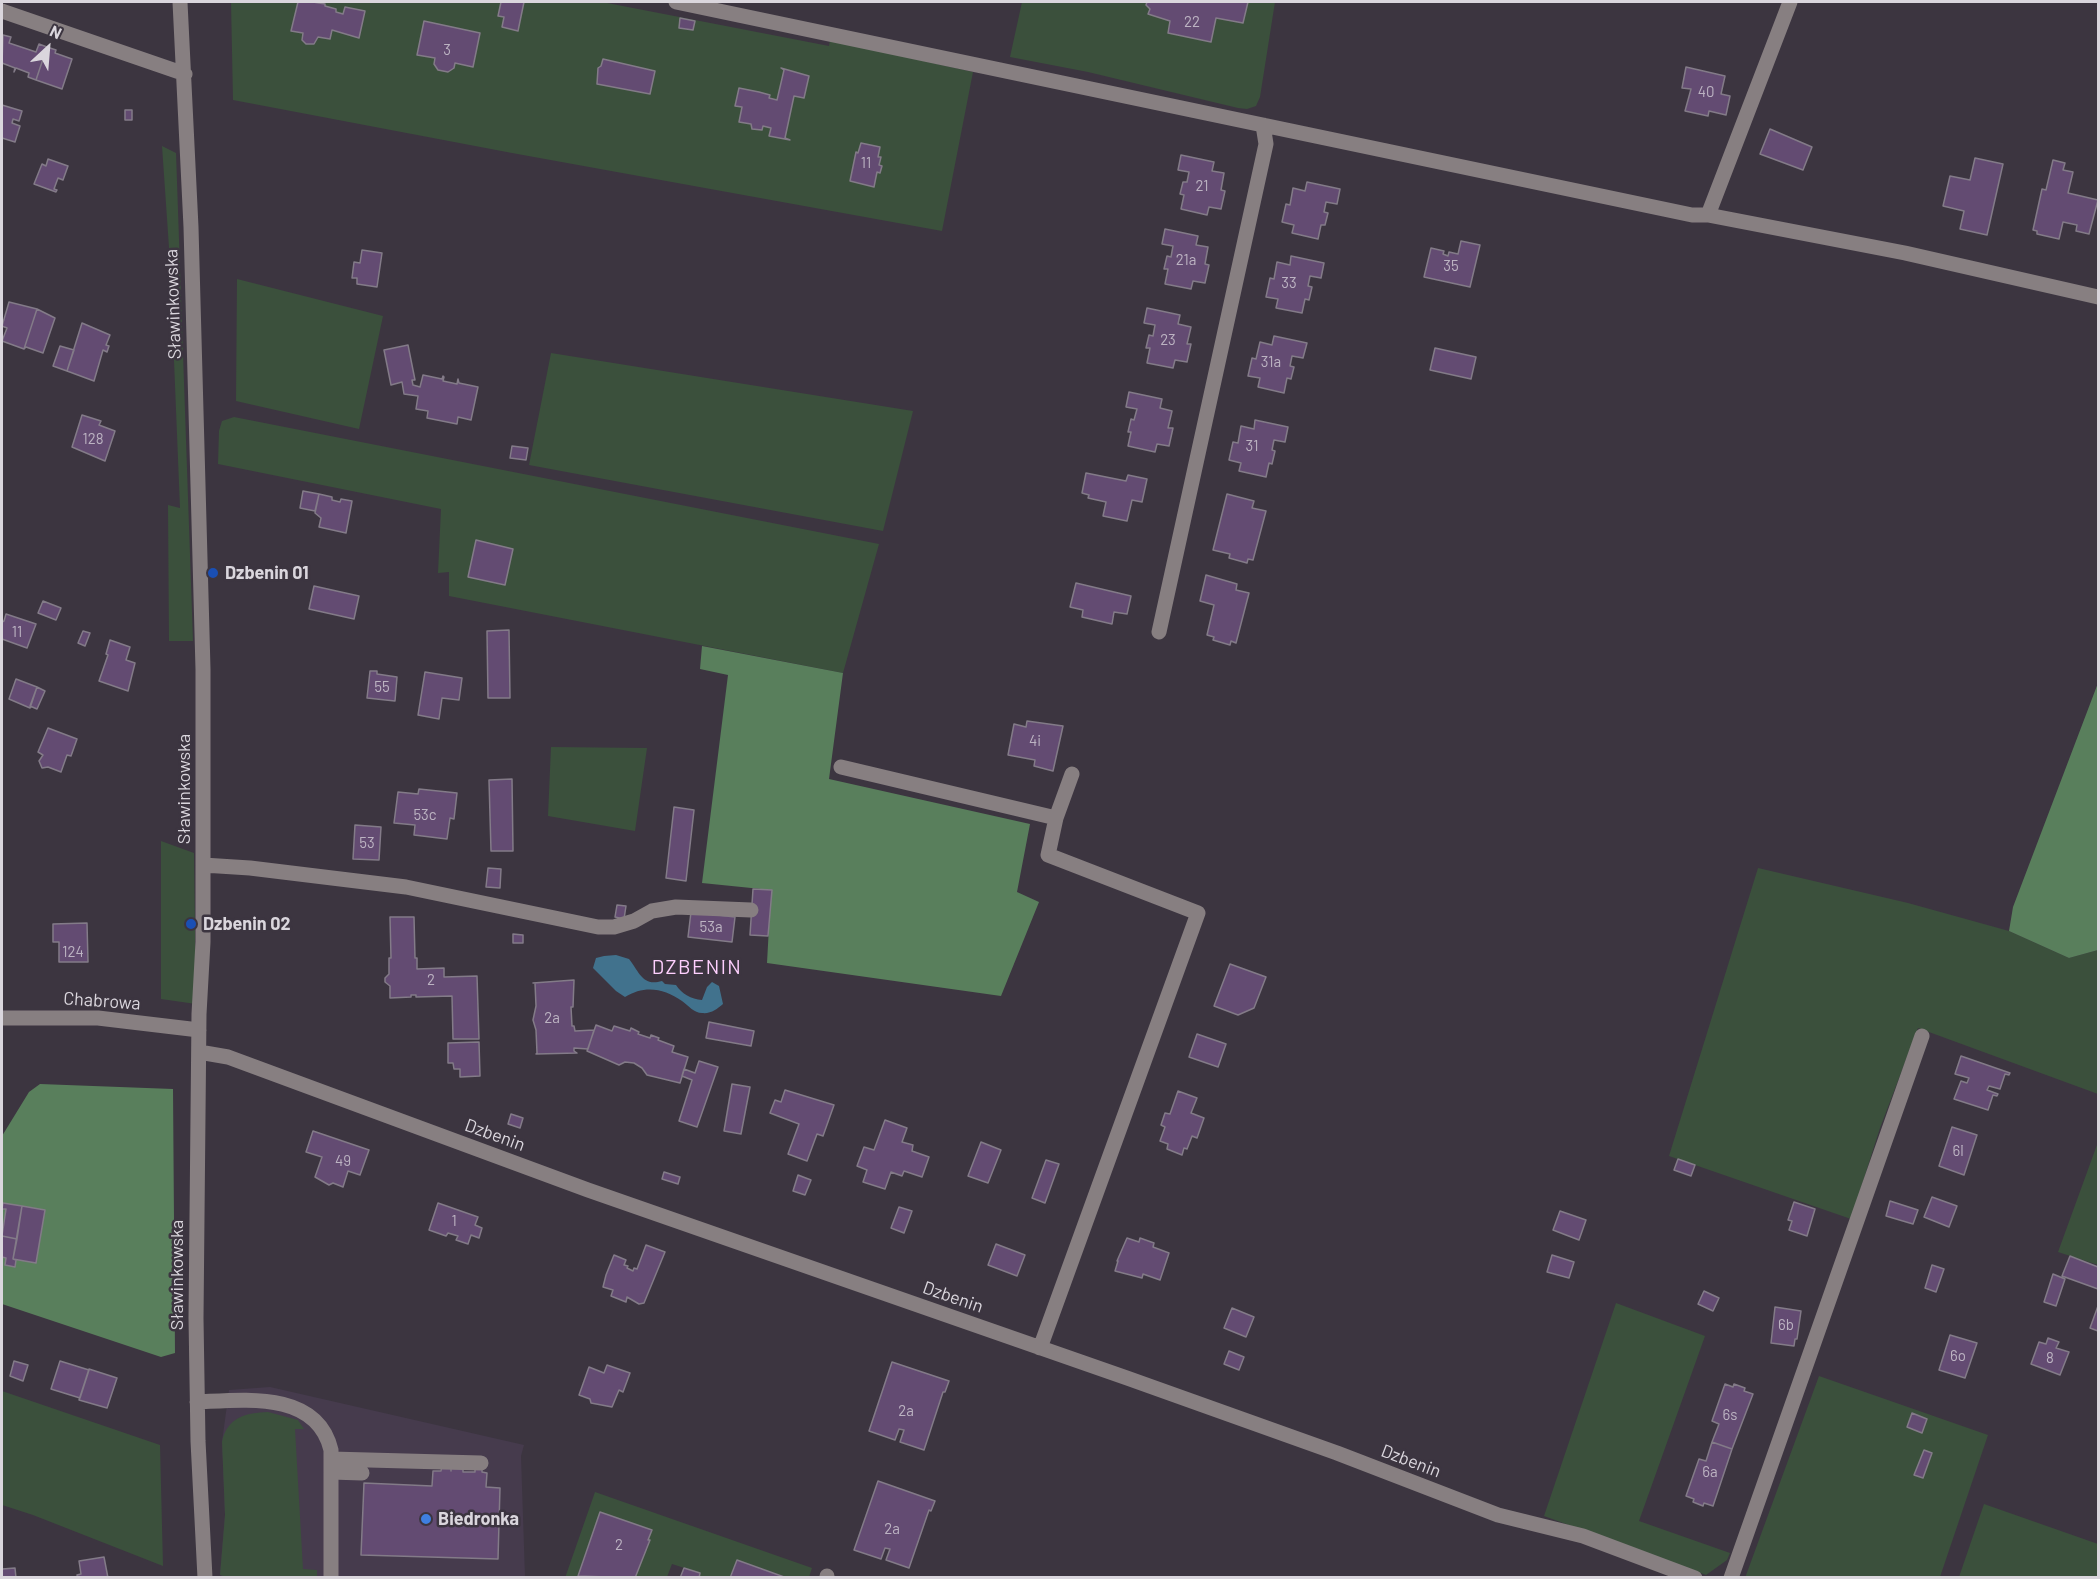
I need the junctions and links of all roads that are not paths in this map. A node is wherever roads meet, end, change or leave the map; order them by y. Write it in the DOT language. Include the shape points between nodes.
graph roads {
  1 [pos="180,2"];
  2 [pos="676,2"];
  3 [pos="1790,2"];
  4 [pos="2,11"];
  5 [pos="185,74"];
  6 [pos="1263,125"];
  7 [pos="1708,215"];
  8 [pos="2098,297"];
  9 [pos="1159,632"];
  10 [pos="841,767"];
  11 [pos="1072,774"];
  12 [pos="1056,818"];
  13 [pos="203,865"];
  14 [pos="751,910"];
  15 [pos="2,1018"];
  16 [pos="199,1030"];
  17 [pos="1922,1036"];
  18 [pos="199,1052"];
  19 [pos="1040,1347"];
  20 [pos="197,1402"];
  21 [pos="481,1463"];
  22 [pos="331,1465"];
  23 [pos="362,1473"];
  24 [pos="205,1578"];
  25 [pos="332,1578"];
  26 [pos="1695,1578"];
  27 [pos="1731,1578"];
  1 -- 5 [label="street, Sławinkowska"];
  2 -- 6 [label="street"];
  3 -- 7 [label="street"];
  4 -- 5 [label="street"];
  5 -- 13 [label="street, Sławinkowska" via="203,661"];
  6 -- 7 [label="street" via="1692,215"];
  6 -- 9 [label="street" via="1266,144"];
  7 -- 8 [label="street" via="1905,253"];
  10 -- 12 [label="street"];
  11 -- 12 [label="street"];
  12 -- 19 [label="street" via="1048,855 1198,913"];
  13 -- 14 [label="street" via="406,887 598,927 614,927 652,911 676,907"];
  13 -- 16 [label="street, Sławinkowska"];
  15 -- 16 [label="street, Chabrowa" via="98,1018"];
  16 -- 18 [label="street, Sławinkowska"];
  17 -- 27 [label="street"];
  18 -- 19 [label="street, Dzbenin" via="228,1057 588,1190"];
  18 -- 20 [label="street, Sławinkowska"];
  19 -- 26 [label="street, Dzbenin" via="1498,1515 1583,1536"];
  20 -- 22 [label="street" via="275,1401 297,1408 323,1431 329,1442"];
  20 -- 24 [label="street, Sławinkowska"];
  21 -- 22 [label="street"];
  22 -- 23 [label="street"];
  22 -- 25 [label="street"];
}
